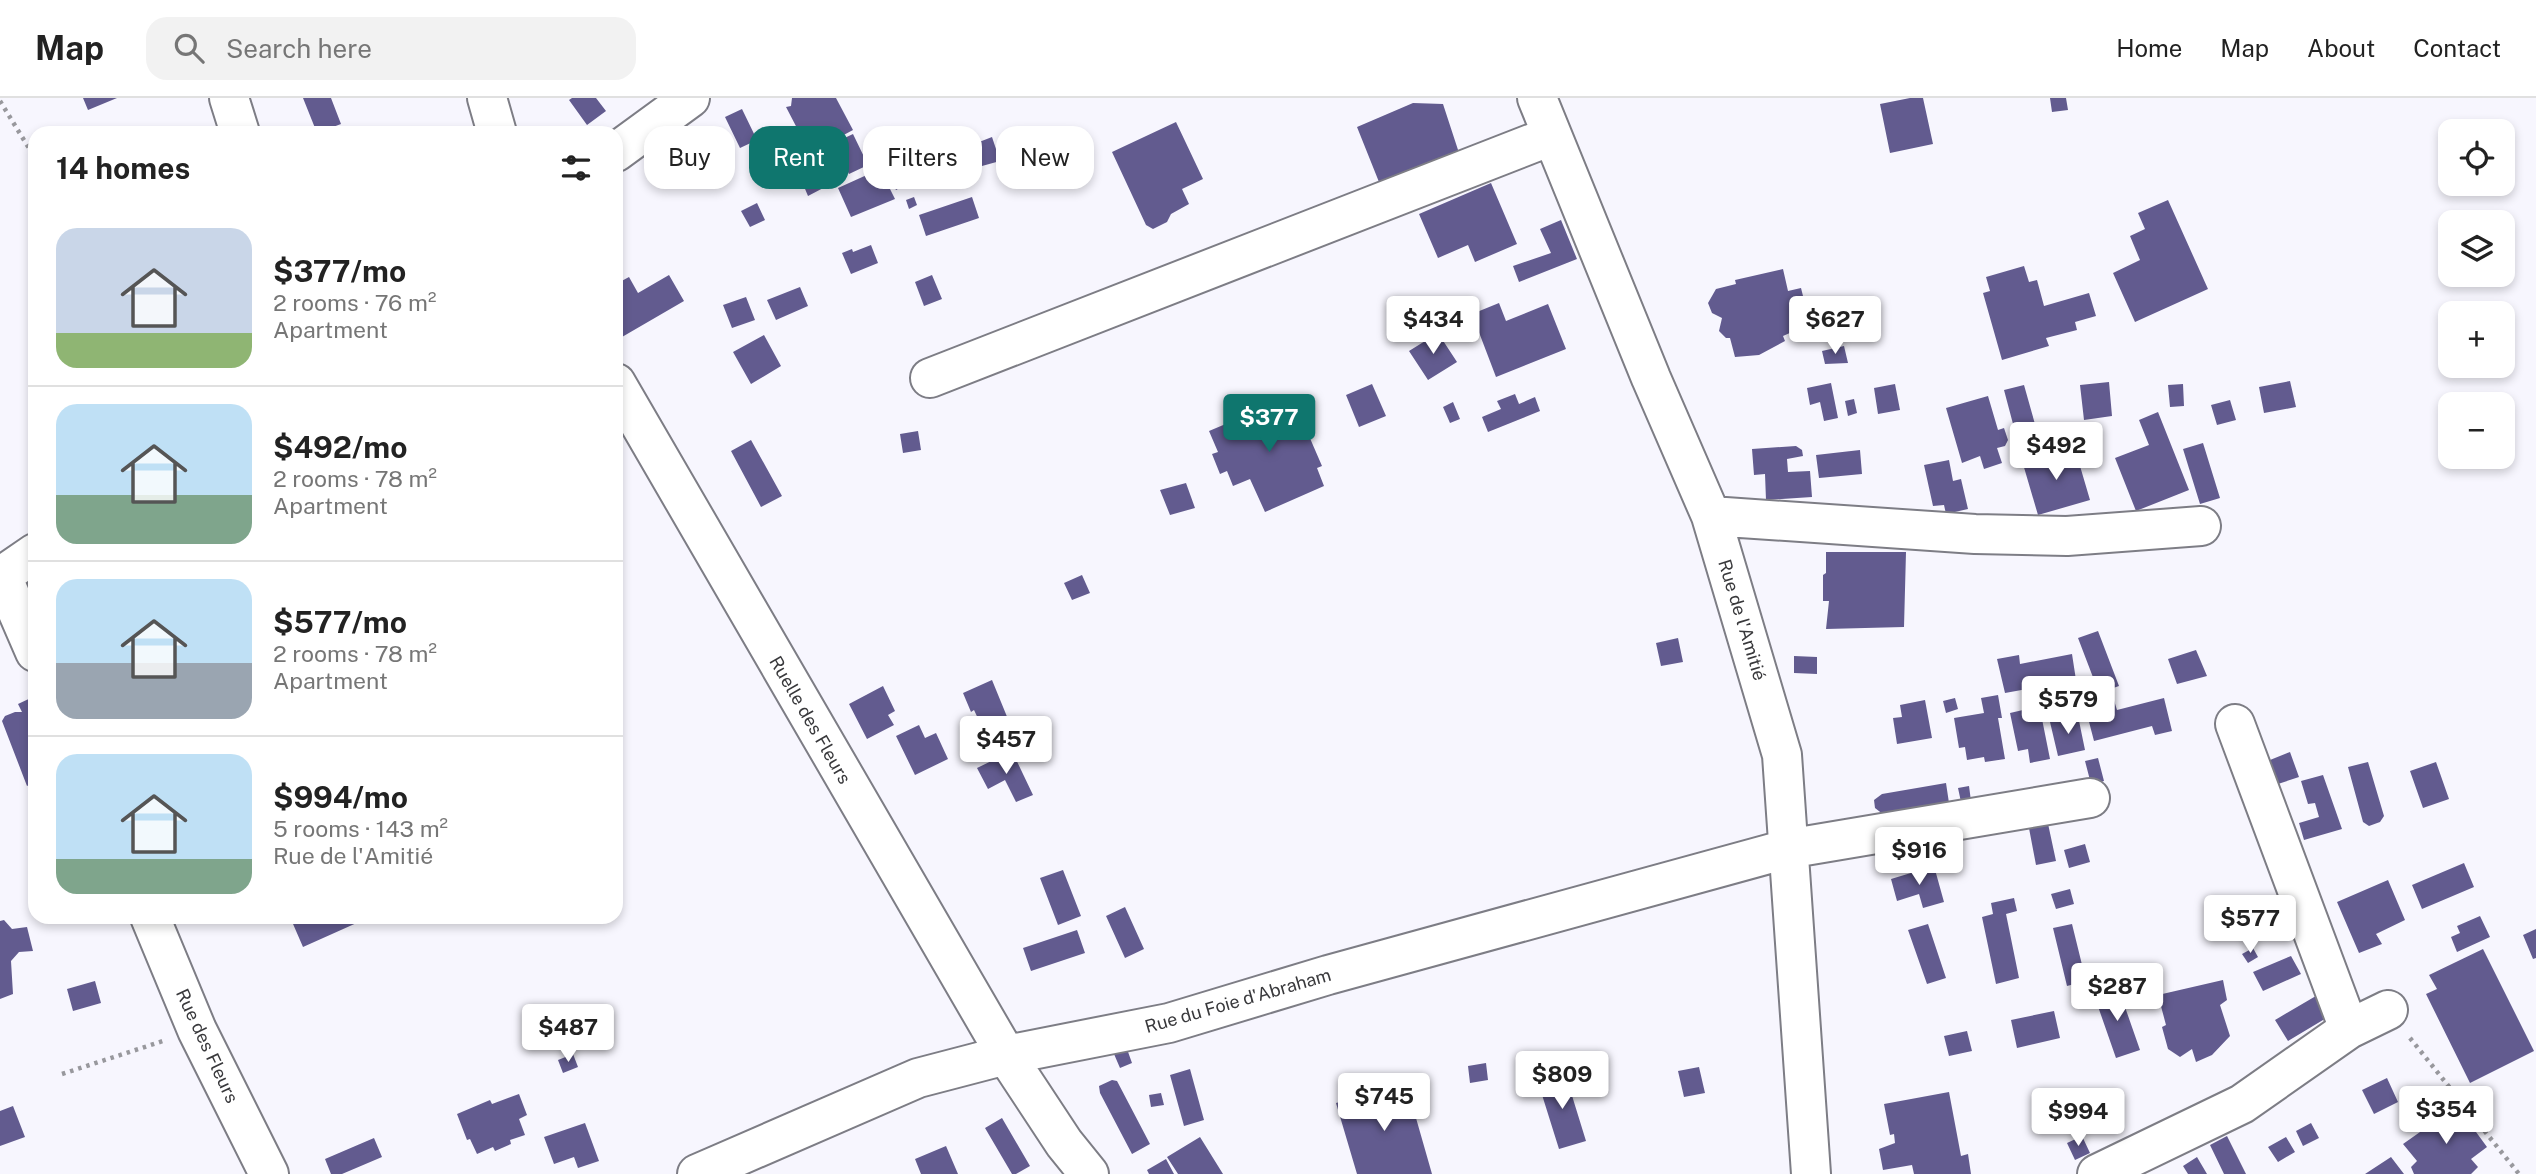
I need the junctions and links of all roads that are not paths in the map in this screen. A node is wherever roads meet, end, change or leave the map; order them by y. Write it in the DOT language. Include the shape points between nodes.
graph roads {
  1 [pos="229,98"];
  2 [pos="487,98"];
  3 [pos="690,98"];
  4 [pos="1537,98"];
  5 [pos="238,126"];
  6 [pos="495,126"];
  7 [pos="1551,136"];
  8 [pos="623,147"];
  9 [pos="930,378"];
  10 [pos="623,395"];
  11 [pos="1711,516"];
  12 [pos="2201,526"];
  13 [pos="28,558"];
  14 [pos="1,577"];
  15 [pos="28,637"];
  16 [pos="2235,723"];
  17 [pos="2090,798"];
  18 [pos="1787,849"];
  19 [pos="153,924"];
  20 [pos="2388,1010"];
  21 [pos="2349,1029"];
  22 [pos="1006,1055"];
  23 [pos="269,1174"];
  24 [pos="697,1174"];
  25 [pos="1089,1174"];
  26 [pos="1811,1174"];
  27 [pos="2097,1174"];
  1 -- 5 [label="street"];
  2 -- 6 [label="street"];
  3 -- 8 [label="street"];
  4 -- 7 [label="street, Rue de l'Amitié"];
  7 -- 9 [label="street"];
  7 -- 11 [label="street, Rue de l'Amitié"];
  10 -- 22 [label="street, Ruelle des Fleurs"];
  11 -- 12 [label="street" via="2041,536"];
  11 -- 18 [label="street, Rue de l'Amitié" via="1782,754"];
  13 -- 14 [label="street"];
  14 -- 15 [label="street"];
  16 -- 21 [label="street"];
  17 -- 18 [label="street, Rue du Foie d'Abraham"];
  18 -- 22 [label="street, Rue du Foie d'Abraham" via="1169,1023"];
  18 -- 26 [label="street, Rue de l'Amitié"];
  19 -- 23 [label="street, Rue des Fleurs" via="197,1030"];
  20 -- 21 [label="street"];
  21 -- 27 [label="street" via="2242,1104"];
  22 -- 24 [label="street, Rue du Foie d'Abraham" via="918,1078"];
  22 -- 25 [label="street, Ruelle des Fleurs"];
}
